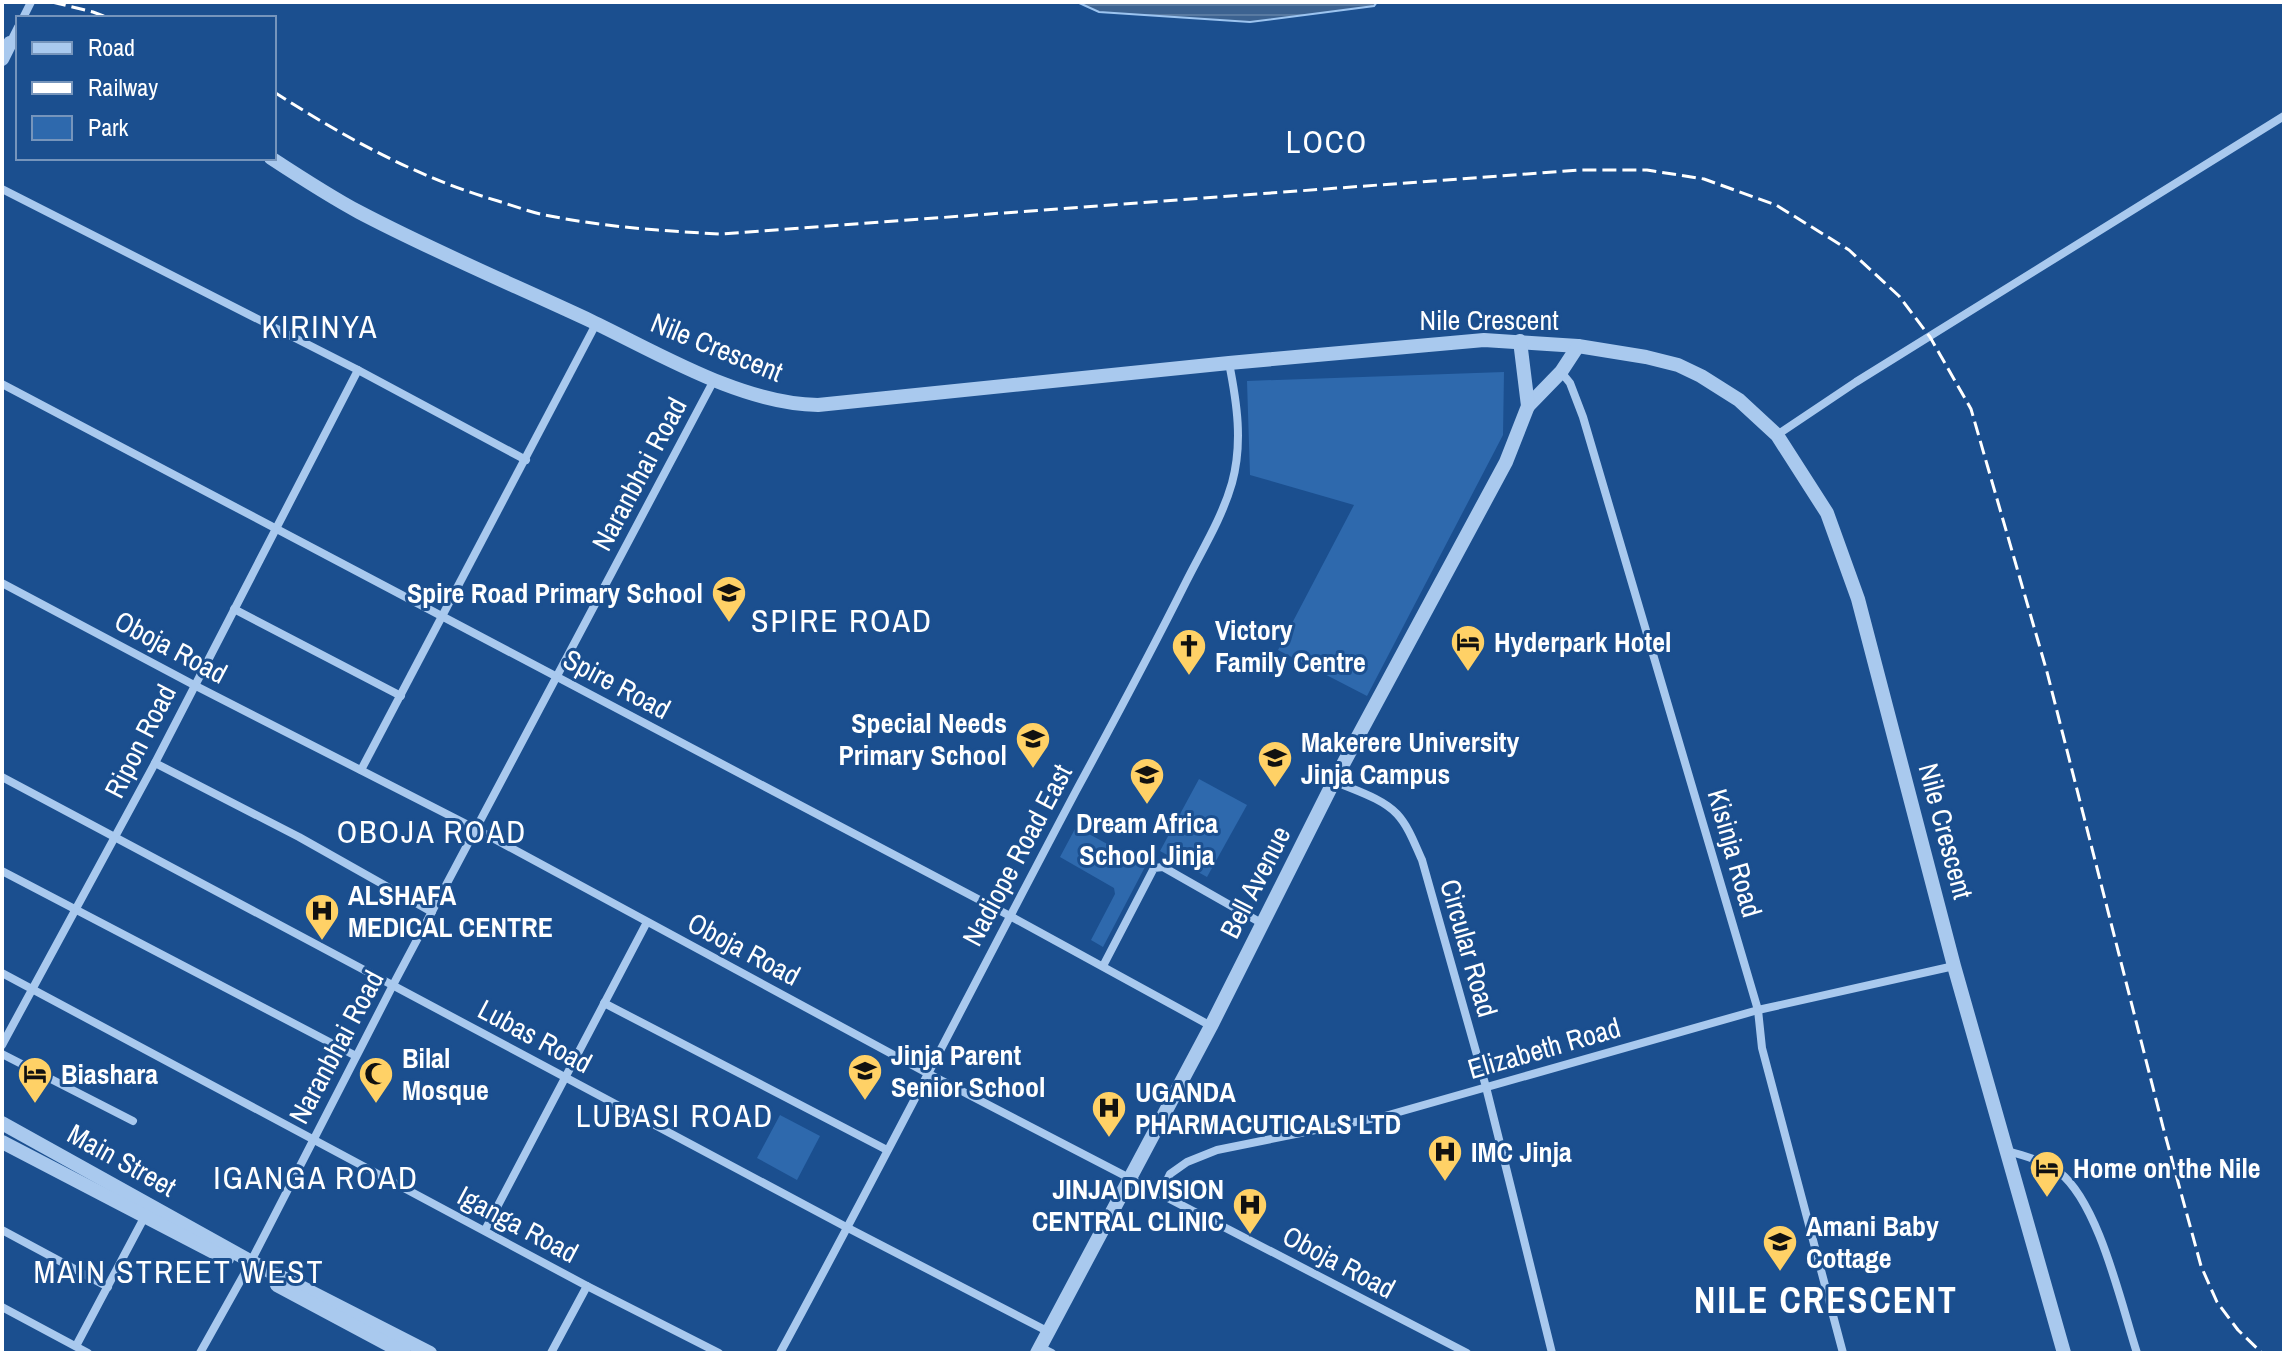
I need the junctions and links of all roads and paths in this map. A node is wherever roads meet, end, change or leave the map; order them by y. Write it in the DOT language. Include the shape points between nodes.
graph roads {
  1 [pos="10,44"];
  2 [pos="2,58"];
  3 [pos="2284,116"];
  4 [pos="274,160"];
  5 [pos="2,189"];
  6 [pos="596,324"];
  7 [pos="1520,341"];
  8 [pos="1578,346"];
  9 [pos="1229,363"];
  10 [pos="358,370"];
  11 [pos="1561,372"];
  12 [pos="714,380"];
  13 [pos="2,384"];
  14 [pos="1528,406"];
  15 [pos="1777,435"];
  16 [pos="526,460"];
  17 [pos="276,528"];
  18 [pos="2,583"];
  19 [pos="234,609"];
  20 [pos="443,618"];
  21 [pos="557,677"];
  22 [pos="194,685"];
  23 [pos="401,696"];
  24 [pos="155,763"];
  25 [pos="361,770"];
  26 [pos="2,777"];
  27 [pos="1334,781"];
  28 [pos="476,829"];
  29 [pos="115,836"];
  30 [pos="2,871"];
  31 [pos="74,910"];
  32 [pos="432,912"];
  33 [pos="1010,916"];
  34 [pos="647,922"];
  35 [pos="1263,924"];
  36 [pos="1103,966"];
  37 [pos="1954,966"];
  38 [pos="2,973"];
  39 [pos="393,985"];
  40 [pos="31,988"];
  41 [pos="604,1003"];
  42 [pos="1758,1010"];
  43 [pos="1211,1026"];
  44 [pos="2,1045"];
  45 [pos="2,1054"];
  46 [pos="356,1056"];
  47 [pos="927,1073"];
  48 [pos="566,1077"];
  49 [pos="1486,1087"];
  50 [pos="133,1121"];
  51 [pos="2,1123"];
  52 [pos="313,1140"];
  53 [pos="2,1142"];
  54 [pos="887,1150"];
  55 [pos="2007,1151"];
  56 [pos="1129,1177"];
  57 [pos="1161,1193"];
  58 [pos="145,1216"];
  59 [pos="848,1228"];
  60 [pos="2,1230"];
  61 [pos="485,1230"];
  62 [pos="248,1265"];
  63 [pos="587,1286"];
  64 [pos="108,1287"];
  65 [pos="2,1307"];
  66 [pos="1049,1332"];
  67 [pos="76,1346"];
  68 [pos="1043,1351"];
  69 [pos="88,1353"];
  70 [pos="200,1353"];
  71 [pos="404,1353"];
  72 [pos="430,1353"];
  73 [pos="551,1353"];
  74 [pos="719,1353"];
  75 [pos="780,1353"];
  76 [pos="1467,1353"];
  77 [pos="1552,1353"];
  78 [pos="1843,1353"];
  79 [pos="2064,1353"];
  80 [pos="2137,1353"];
  1 -- 2 [label="street"];
  3 -- 15 [label="street"];
  4 -- 6 [label="street, Nile Crescent" via="359,212"];
  5 -- 10 [label="street"];
  6 -- 12 [label="street, Nile Crescent"];
  6 -- 16 [label="street"];
  7 -- 8 [label="street, Nile Crescent"];
  7 -- 9 [label="street, Nile Crescent"];
  7 -- 14 [label="street, Bell Avenue"];
  8 -- 11 [label="street"];
  8 -- 15 [label="street, Nile Crescent" via="1678,365 1739,400"];
  9 -- 12 [label="street, Nile Crescent" via="818,405 771,401"];
  9 -- 33 [label="street, Nadiope Road East" via="1238,426 1235,471 1226,500"];
  10 -- 16 [label="street"];
  10 -- 17 [label="street, Ripon Road"];
  11 -- 14 [label="street"];
  11 -- 42 [label="street, Kisinja Road" via="1583,417"];
  12 -- 21 [label="street, Naranbhai Road"];
  13 -- 17 [label="street, Spire Road"];
  14 -- 27 [label="street, Bell Avenue" via="1506,462"];
  15 -- 37 [label="street, Nile Crescent" via="1827,513 1858,599"];
  16 -- 20 [label="street"];
  17 -- 19 [label="street, Ripon Road"];
  17 -- 20 [label="street, Spire Road"];
  18 -- 22 [label="street, Oboja Road"];
  19 -- 22 [label="street, Ripon Road"];
  19 -- 23 [label="street"];
  20 -- 21 [label="street, Spire Road"];
  20 -- 23 [label="street"];
  21 -- 28 [label="street, Naranbhai Road"];
  21 -- 33 [label="street, Spire Road"];
  22 -- 24 [label="street, Ripon Road"];
  22 -- 25 [label="street, Oboja Road"];
  23 -- 25 [label="street"];
  24 -- 29 [label="street, Ripon Road"];
  24 -- 32 [label="street"];
  25 -- 28 [label="street, Oboja Road"];
  26 -- 29 [label="street, Lubas Road"];
  27 -- 35 [label="street, Bell Avenue"];
  27 -- 49 [label="street, Circular Road" via="1387,806 1409,832 1422,860"];
  28 -- 32 [label="street, Naranbhai Road"];
  28 -- 34 [label="street, Oboja Road"];
  29 -- 31 [label="street, Ripon Road"];
  29 -- 39 [label="street, Lubas Road"];
  30 -- 31 [label="street"];
  31 -- 40 [label="street, Ripon Road"];
  31 -- 46 [label="street"];
  32 -- 39 [label="street, Naranbhai Road"];
  33 -- 36 [label="street, Spire Road"];
  33 -- 47 [label="street, Nadiope Road East"];
  34 -- 41 [label="street"];
  34 -- 47 [label="street, Oboja Road"];
  35 -- 36 [label="street" via="1158,866"];
  35 -- 43 [label="street, Bell Avenue"];
  36 -- 43 [label="street, Spire Road"];
  37 -- 42 [label="street, Elizabeth Road"];
  37 -- 55 [label="street, Nile Crescent"];
  38 -- 40 [label="street, Iganga Road"];
  39 -- 46 [label="street, Naranbhai Road"];
  39 -- 48 [label="street, Lubas Road"];
  40 -- 44 [label="street, Ripon Road"];
  40 -- 52 [label="street, Iganga Road"];
  41 -- 48 [label="street"];
  41 -- 54 [label="street"];
  42 -- 49 [label="street, Elizabeth Road"];
  42 -- 78 [label="street, Kisinja Road" via="1762,1048"];
  43 -- 56 [label="street, Bell Avenue"];
  45 -- 50 [label="street"];
  46 -- 52 [label="street, Naranbhai Road"];
  47 -- 54 [label="street, Nadiope Road East"];
  47 -- 56 [label="street, Oboja Road"];
  48 -- 59 [label="street, Lubas Road"];
  48 -- 61 [label="street"];
  49 -- 57 [label="street, Elizabeth Road" via="1385,1116 1217,1150 1170,1174"];
  49 -- 77 [label="street, Circular Road"];
  51 -- 62 [label="street, Main Street"];
  52 -- 61 [label="street, Iganga Road"];
  52 -- 62 [label="street, Naranbhai Road"];
  53 -- 58 [label="street, Main Street"];
  54 -- 59 [label="street, Nadiope Road East"];
  55 -- 79 [label="street, Nile Crescent"];
  55 -- 80 [label="street" via="2050,1166 2082,1201 2096,1225"];
  56 -- 57 [label="street, Oboja Road"];
  56 -- 66 [label="street, Bell Avenue"];
  57 -- 76 [label="street, Oboja Road"];
  58 -- 62 [label="street, Main Street"];
  58 -- 64 [label="street"];
  59 -- 66 [label="street, Lubas Road"];
  59 -- 75 [label="street, Nadiope Road East"];
  60 -- 64 [label="street"];
  61 -- 63 [label="street, Iganga Road"];
  62 -- 70 [label="street, Naranbhai Road"];
  62 -- 71 [label="street, Main Street"];
  62 -- 72 [label="street, Main Street"];
  63 -- 73 [label="street"];
  63 -- 74 [label="street, Iganga Road"];
  64 -- 67 [label="street"];
  65 -- 67 [label="street"];
  66 -- 68 [label="street, Bell Avenue"];
  67 -- 69 [label="street"];
}
